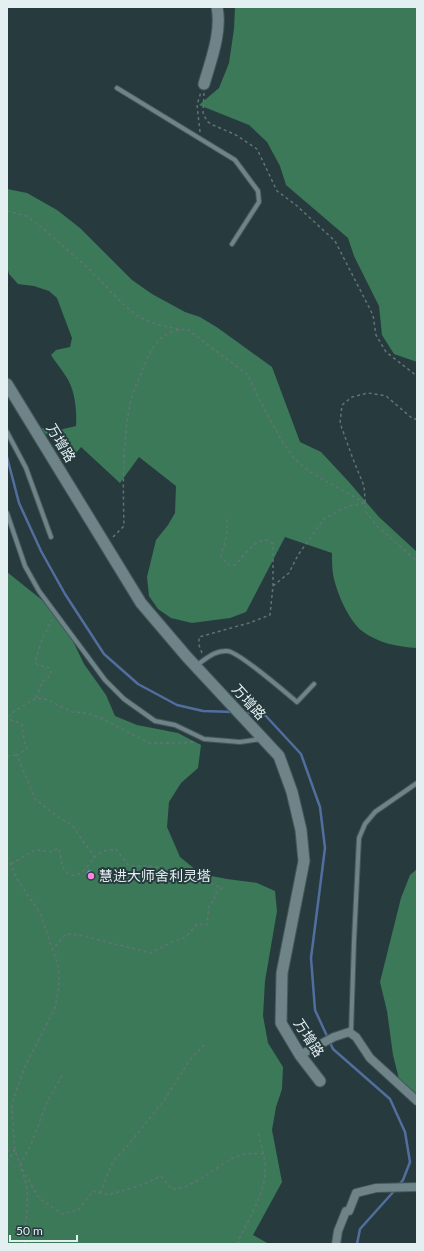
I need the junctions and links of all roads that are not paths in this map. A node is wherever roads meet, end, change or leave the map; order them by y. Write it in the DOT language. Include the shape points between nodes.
graph roads {
  1 [pos="217,7"];
  2 [pos="204,84"];
  3 [pos="117,88"];
  4 [pos="232,244"];
  5 [pos="7,384"];
  6 [pos="7,432"];
  7 [pos="7,513"];
  8 [pos="51,537"];
  9 [pos="195,666"];
  10 [pos="314,684"];
  11 [pos="263,739"];
  12 [pos="417,783"];
  13 [pos="352,1033"];
  14 [pos="300,1055"];
  15 [pos="320,1081"];
  16 [pos="417,1101"];
  17 [pos="417,1187"];
  18 [pos="336,1244"];
  1 -- 2 [label="street" via="216,44"];
  3 -- 4 [label="lane" via="235,160 258,191 259,202"];
  5 -- 9 [label="street, 万增路" via="141,603"];
  6 -- 8 [label="lane" via="26,468"];
  7 -- 11 [label="lane" via="25,566 39,591 104,680 124,699 155,721 175,726 204,739 240,742"];
  9 -- 10 [label="lane" via="216,652 229,651 297,702"];
  9 -- 11 [label="street, 万增路"];
  11 -- 14 [label="street, 万增路" via="278,756 292,792 301,830 304,861 282,973 281,1007 281,1023"];
  12 -- 13 [label="lane" via="375,812 365,824 359,838"];
  13 -- 14 [label="street" via="334,1037"];
  13 -- 16 [label="street" via="370,1058"];
  14 -- 15 [label="street, 万增路"];
  17 -- 18 [label="street" via="368,1189 356,1193 338,1231"];
}
